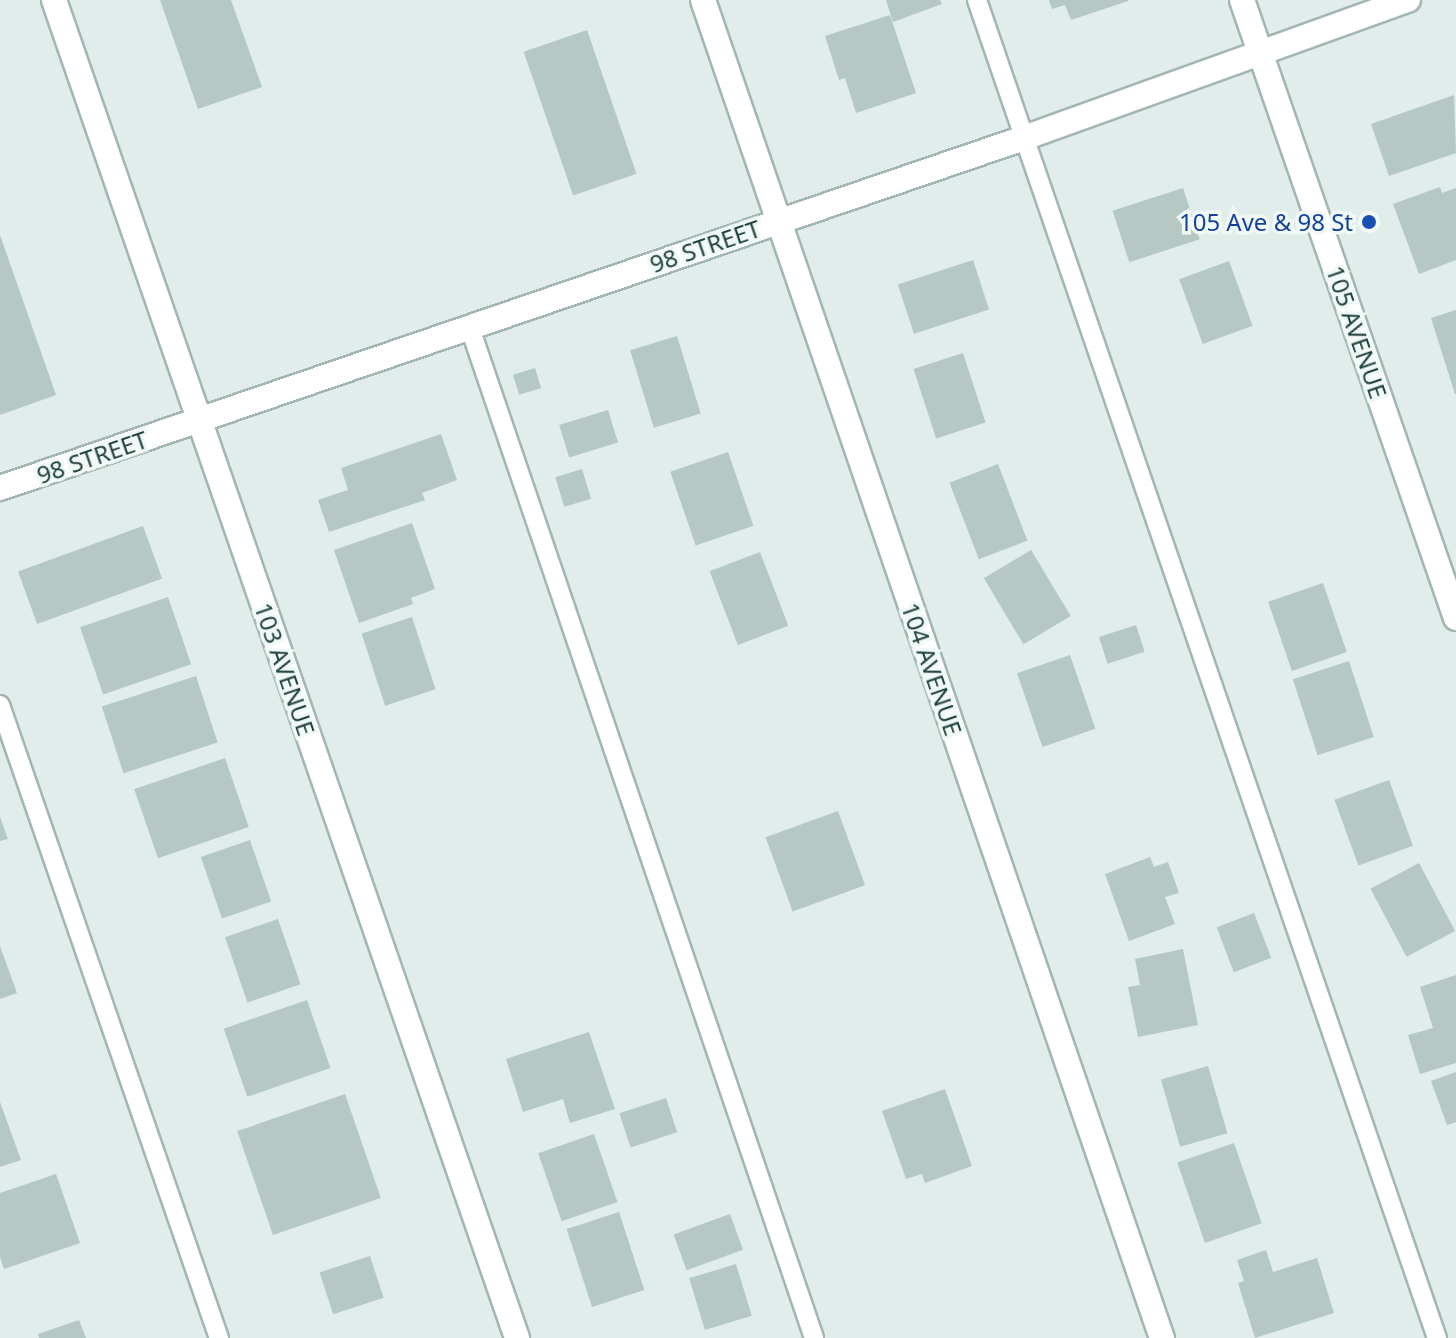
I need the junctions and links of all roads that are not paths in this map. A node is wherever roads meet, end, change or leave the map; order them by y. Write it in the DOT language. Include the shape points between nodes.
graph roads {
  1 [pos="54,0"];
  2 [pos="703,0"];
  3 [pos="977,0"];
  4 [pos="1242,0"];
  5 [pos="1408,0"];
  6 [pos="1260,52"];
  7 [pos="1024,138"];
  8 [pos="778,221"];
  9 [pos="470,328"];
  10 [pos="199,421"];
  11 [pos="0,488"];
  12 [pos="1456,618"];
  13 [pos="0,705"];
  14 [pos="219,1338"];
  15 [pos="517,1338"];
  16 [pos="814,1338"];
  17 [pos="1162,1338"];
  18 [pos="1437,1338"];
  1 -- 10 [label="street, 103 AVENUE"];
  2 -- 8 [label="street, 104 AVENUE"];
  3 -- 7 [label="lane"];
  4 -- 6 [label="street, 105 AVENUE"];
  5 -- 6 [label="street, 98 STREET"];
  6 -- 7 [label="street, 98 STREET"];
  6 -- 12 [label="street, 105 AVENUE"];
  7 -- 8 [label="street, 98 STREET"];
  7 -- 18 [label="lane"];
  8 -- 9 [label="street, 98 STREET"];
  8 -- 17 [label="street, 104 AVENUE"];
  9 -- 10 [label="street, 98 STREET"];
  9 -- 16 [label="lane"];
  10 -- 11 [label="street, 98 STREET"];
  10 -- 15 [label="street, 103 AVENUE"];
  13 -- 14 [label="lane"];
}
